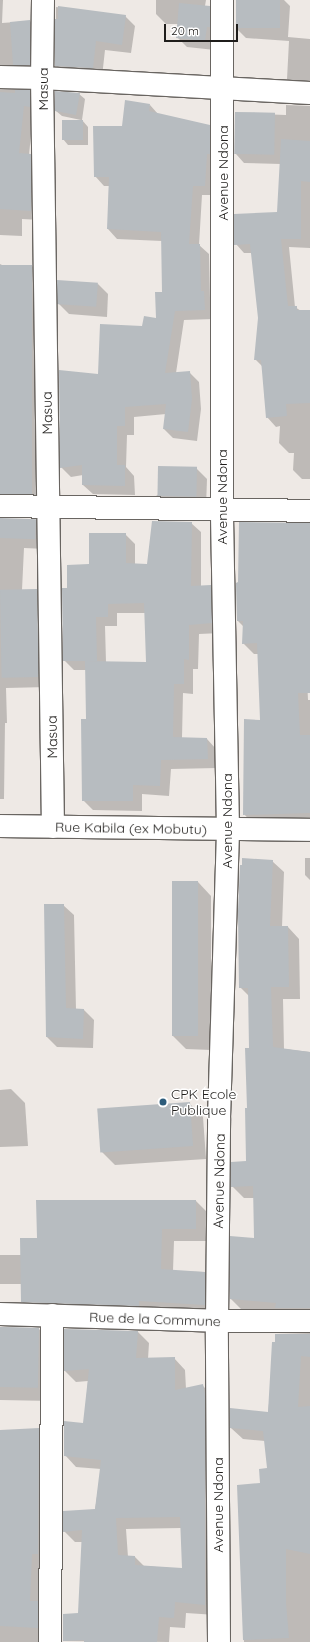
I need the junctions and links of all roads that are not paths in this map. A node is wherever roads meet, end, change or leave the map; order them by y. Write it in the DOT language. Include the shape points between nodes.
graph roads {
  1 [pos="43,0"];
  2 [pos="222,0"];
  3 [pos="0,77"];
  4 [pos="42,78"];
  5 [pos="223,87"];
  6 [pos="310,93"];
  7 [pos="0,506"];
  8 [pos="48,507"];
  9 [pos="222,510"];
  10 [pos="310,511"];
  11 [pos="0,826"];
  12 [pos="53,827"];
  13 [pos="228,829"];
  14 [pos="310,830"];
  15 [pos="0,1314"];
  16 [pos="52,1315"];
  17 [pos="217,1321"];
  18 [pos="310,1321"];
  19 [pos="50,1642"];
  20 [pos="219,1642"];
  1 -- 4 [label="street, Masua"];
  2 -- 5 [label="street, Avenue Ndona"];
  3 -- 4 [label="street"];
  4 -- 5 [label="street"];
  4 -- 8 [label="street, Masua"];
  5 -- 6 [label="street"];
  5 -- 9 [label="street, Avenue Ndona"];
  7 -- 8 [label="street"];
  8 -- 9 [label="street"];
  8 -- 12 [label="street, Masua"];
  9 -- 10 [label="street"];
  9 -- 13 [label="street, Avenue Ndona"];
  11 -- 12 [label="street, Rue Kabila (ex Mobutu)"];
  12 -- 13 [label="street, Rue Kabila (ex Mobutu)"];
  13 -- 14 [label="street, Rue Kabila (ex Mobutu)"];
  13 -- 17 [label="street, Avenue Ndona" via="219,1118"];
  15 -- 16 [label="street, Rue de la Commune"];
  16 -- 17 [label="street, Rue de la Commune"];
  16 -- 19 [label="street"];
  17 -- 18 [label="street, Rue de la Commune"];
  17 -- 20 [label="street, Avenue Ndona"];
}
